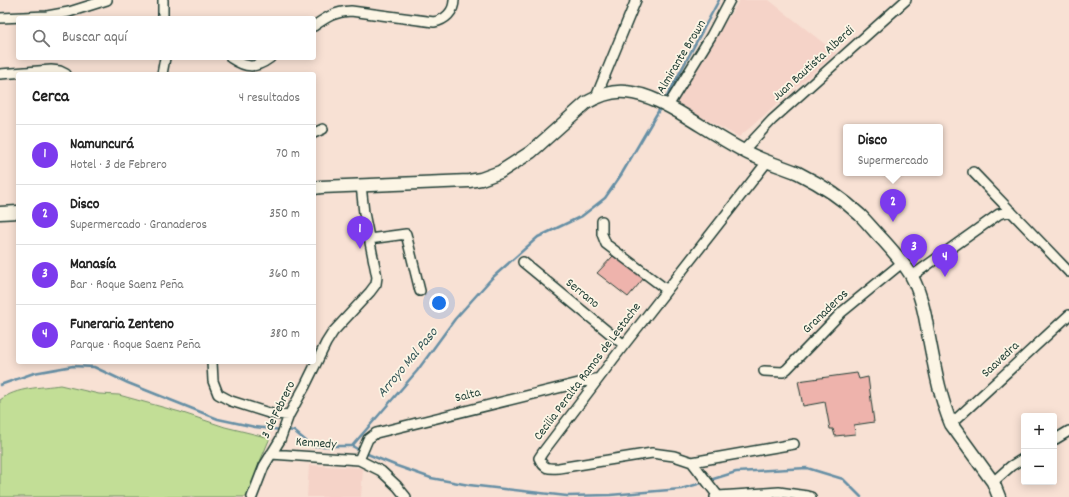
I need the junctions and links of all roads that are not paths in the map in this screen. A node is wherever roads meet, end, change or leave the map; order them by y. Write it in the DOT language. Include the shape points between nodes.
graph roads {
  1 [pos="107,0"];
  2 [pos="163,0"];
  3 [pos="454,0"];
  4 [pos="636,0"];
  5 [pos="730,0"];
  6 [pos="906,0"];
  7 [pos="47,16"];
  8 [pos="163,16"];
  9 [pos="16,17"];
  10 [pos="0,18"];
  11 [pos="316,25"];
  12 [pos="165,60"];
  13 [pos="235,60"];
  14 [pos="267,60"];
  15 [pos="26,72"];
  16 [pos="62,72"];
  17 [pos="162,72"];
  18 [pos="16,73"];
  19 [pos="0,74"];
  20 [pos="596,97"];
  21 [pos="668,106"];
  22 [pos="324,129"];
  23 [pos="316,132"];
  24 [pos="743,151"];
  25 [pos="767,162"];
  26 [pos="973,172"];
  27 [pos="361,185"];
  28 [pos="316,188"];
  29 [pos="1011,211"];
  30 [pos="16,212"];
  31 [pos="0,213"];
  32 [pos="602,221"];
  33 [pos="369,239"];
  34 [pos="523,262"];
  35 [pos="903,262"];
  36 [pos="1069,272"];
  37 [pos="912,276"];
  38 [pos="666,290"];
  39 [pos="420,291"];
  40 [pos="1069,315"];
  41 [pos="624,345"];
  42 [pos="212,364"];
  43 [pos="764,371"];
  44 [pos="599,378"];
  45 [pos="288,418"];
  46 [pos="951,424"];
  47 [pos="1069,431"];
  48 [pos="1057,438"];
  49 [pos="794,444"];
  50 [pos="271,454"];
  51 [pos="360,456"];
  52 [pos="1021,460"];
  53 [pos="692,462"];
  54 [pos="993,482"];
  55 [pos="716,496"];
  56 [pos="252,497"];
  57 [pos="406,497"];
  58 [pos="811,497"];
  59 [pos="999,497"];
  1 -- 7 [label="street"];
  2 -- 8 [label="street"];
  3 -- 11 [label="street" via="450,14 441,21 351,11 329,16"];
  4 -- 20 [label="street"];
  5 -- 21 [label="street, Almirante Brown"];
  6 -- 24 [label="street, Juan Bautista Alberdi" via="772,120"];
  9 -- 10 [label="street"];
  12 -- 17 [label="street"];
  13 -- 14 [label="street" via="253,66"];
  15 -- 16 [label="street"];
  18 -- 19 [label="street"];
  20 -- 21 [label="main road" via="626,92 645,96"];
  20 -- 27 [label="main road" via="531,152 500,172 481,179"];
  21 -- 24 [label="main road"];
  22 -- 23 [label="street"];
  24 -- 25 [label="main road"];
  25 -- 35 [label="main road" via="802,176 841,199 861,216"];
  25 -- 38 [label="street, Cecilia Peralta Ramos de Lestache"];
  26 -- 29 [label="street"];
  27 -- 28 [label="main road"];
  27 -- 33 [label="street, 3 de Febrero"];
  29 -- 36 [label="street"];
  29 -- 37 [label="street" via="999,214"];
  30 -- 31 [label="main road"];
  32 -- 38 [label="street" via="602,234 606,244"];
  33 -- 39 [label="street" via="406,234"];
  33 -- 45 [label="street, 3 de Febrero" via="377,277 376,284 333,332"];
  34 -- 41 [label="street, Serrano"];
  35 -- 37 [label="main road"];
  35 -- 43 [label="street, Granaderos" via="842,312 787,369 783,372"];
  37 -- 46 [label="main road" via="919,291 942,399"];
  38 -- 41 [label="street, Cecilia Peralta Ramos de Lestache"];
  40 -- 46 [label="street, Saavedra"];
  41 -- 44 [label="street, Cecilia Peralta Ramos de Lestache"];
  42 -- 45 [label="street" via="213,381 218,394 231,401"];
  44 -- 51 [label="street, Salta" via="376,432 368,439"];
  44 -- 53 [label="street, Cecilia Peralta Ramos de Lestache" via="543,452 540,458 542,464 548,468 559,468 652,453"];
  45 -- 50 [label="street, 3 de Febrero" via="280,440"];
  46 -- 54 [label="main road"];
  47 -- 48 [label="street"];
  49 -- 53 [label="street"];
  50 -- 51 [label="street, Kennedy"];
  50 -- 56 [label="street, 3 de Febrero"];
  51 -- 57 [label="street" via="397,486"];
  52 -- 54 [label="street"];
  53 -- 55 [label="street"];
  54 -- 59 [label="main road"];
  55 -- 58 [label="street" via="779,492"];
}
